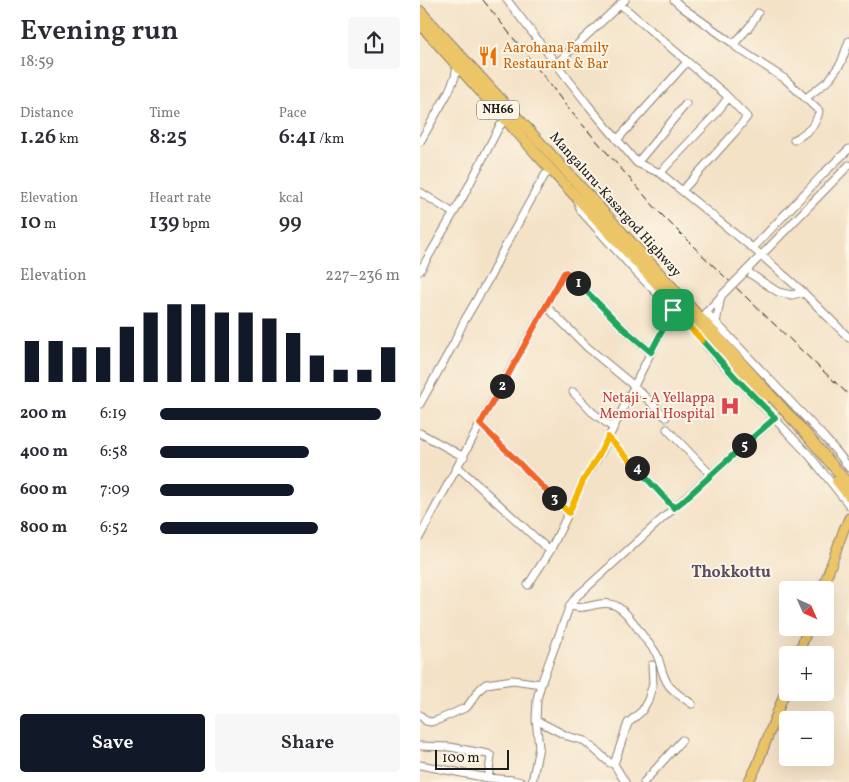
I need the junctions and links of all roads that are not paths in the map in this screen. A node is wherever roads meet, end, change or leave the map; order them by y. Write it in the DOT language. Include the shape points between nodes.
graph roads {
  1 [pos="507,0"];
  2 [pos="674,0"];
  3 [pos="623,2"];
  4 [pos="420,11"];
  5 [pos="758,13"];
  6 [pos="420,24"];
  7 [pos="849,41"];
  8 [pos="734,44"];
  9 [pos="687,62"];
  10 [pos="556,64"];
  11 [pos="458,66"];
  12 [pos="728,98"];
  13 [pos="806,98"];
  14 [pos="686,104"];
  15 [pos="506,119"];
  16 [pos="617,140"];
  17 [pos="794,140"];
  18 [pos="420,142"];
  19 [pos="849,149"];
  20 [pos="637,163"];
  21 [pos="849,165"];
  22 [pos="552,170"];
  23 [pos="660,173"];
  24 [pos="682,191"];
  25 [pos="420,192"];
  26 [pos="579,192"];
  27 [pos="453,213"];
  28 [pos="753,248"];
  29 [pos="761,255"];
  30 [pos="422,262"];
  31 [pos="420,271"];
  32 [pos="746,271"];
  33 [pos="802,292"];
  34 [pos="723,294"];
  35 [pos="546,306"];
  36 [pos="674,308"];
  37 [pos="701,319"];
  38 [pos="716,323"];
  39 [pos="699,336"];
  40 [pos="849,338"];
  41 [pos="651,352"];
  42 [pos="739,366"];
  43 [pos="634,386"];
  44 [pos="573,392"];
  45 [pos="420,404"];
  46 [pos="666,417"];
  47 [pos="775,418"];
  48 [pos="480,424"];
  49 [pos="613,428"];
  50 [pos="667,429"];
  51 [pos="420,433"];
  52 [pos="608,437"];
  53 [pos="464,457"];
  54 [pos="458,467"];
  55 [pos="849,468"];
  56 [pos="711,475"];
  57 [pos="849,485"];
  58 [pos="849,496"];
  59 [pos="849,505"];
  60 [pos="674,508"];
  61 [pos="569,513"];
  62 [pos="849,518"];
  63 [pos="420,536"];
  64 [pos="550,551"];
  65 [pos="825,581"];
  66 [pos="528,585"];
  67 [pos="570,605"];
  68 [pos="652,665"];
  69 [pos="541,684"];
  70 [pos="782,701"];
  71 [pos="692,704"];
  72 [pos="420,715"];
  73 [pos="536,720"];
  74 [pos="682,740"];
  75 [pos="420,746"];
  76 [pos="614,764"];
  77 [pos="420,765"];
  78 [pos="488,778"];
  79 [pos="521,782"];
  80 [pos="532,782"];
  81 [pos="625,782"];
  82 [pos="644,782"];
  83 [pos="748,782"];
  1 -- 10 [label="street"];
  2 -- 8 [label="street"];
  3 -- 9 [label="street"];
  3 -- 10 [label="street"];
  4 -- 26 [label="highway, Mangaluru-Kasargod Highway / NH66"];
  5 -- 8 [label="street"];
  6 -- 11 [label="highway, Mangaluru-Kasargod Highway / NH66"];
  7 -- 13 [label="street" via="841,63 829,80"];
  8 -- 13 [label="street" via="785,79"];
  9 -- 12 [label="street"];
  9 -- 16 [label="street"];
  10 -- 16 [label="street"];
  11 -- 15 [label="highway, Mangaluru-Kasargod Highway / NH66"];
  11 -- 18 [label="street" via="448,94"];
  12 -- 23 [label="street"];
  12 -- 24 [label="street" via="747,117"];
  13 -- 17 [label="street" via="819,111 817,120"];
  14 -- 20 [label="street"];
  15 -- 22 [label="highway, Mangaluru-Kasargod Highway / NH66"];
  15 -- 27 [label="street"];
  16 -- 20 [label="street"];
  19 -- 28 [label="street"];
  20 -- 23 [label="street"];
  21 -- 29 [label="street"];
  22 -- 26 [label="highway, Mangaluru-Kasargod Highway / NH66"];
  22 -- 45 [label="street" via="538,187"];
  23 -- 24 [label="street"];
  24 -- 28 [label="street"];
  25 -- 27 [label="street"];
  26 -- 36 [label="highway, Mangaluru-Kasargod Highway / NH66"];
  26 -- 37 [label="highway, Mangaluru-Kasargod Highway / NH66"];
  27 -- 30 [label="street"];
  28 -- 29 [label="street"];
  29 -- 32 [label="street"];
  29 -- 33 [label="street"];
  30 -- 31 [label="street"];
  32 -- 33 [label="street" via="778,292 792,295"];
  32 -- 34 [label="street, bridge"];
  33 -- 40 [label="street"];
  34 -- 37 [label="street"];
  34 -- 38 [label="street"];
  35 -- 41 [label="street" via="566,272"];
  35 -- 43 [label="street" via="587,347"];
  35 -- 48 [label="street"];
  36 -- 37 [label="highway, Mangaluru-Kasargod Highway / NH66"];
  36 -- 39 [label="street"];
  36 -- 41 [label="street"];
  37 -- 38 [label="street"];
  37 -- 39 [label="street"];
  37 -- 42 [label="highway, Mangaluru-Kasargod Highway / NH66"];
  38 -- 55 [label="street" via="824,437"];
  39 -- 47 [label="street"];
  41 -- 43 [label="street"];
  42 -- 57 [label="highway, Mangaluru-Kasargod Highway / NH66"];
  42 -- 58 [label="highway, Mangaluru-Kasargod Highway / NH66"];
  43 -- 46 [label="street"];
  43 -- 49 [label="street"];
  44 -- 49 [label="street"];
  47 -- 56 [label="street"];
  47 -- 59 [label="street"];
  48 -- 53 [label="street"];
  48 -- 61 [label="street"];
  49 -- 52 [label="street"];
  50 -- 56 [label="street"];
  51 -- 53 [label="street"];
  52 -- 60 [label="street"];
  52 -- 61 [label="street"];
  53 -- 54 [label="street"];
  54 -- 63 [label="street"];
  54 -- 64 [label="street"];
  56 -- 60 [label="street"];
  60 -- 67 [label="street"];
  61 -- 64 [label="street"];
  62 -- 65 [label="main road"];
  64 -- 66 [label="street"];
  67 -- 69 [label="street"];
  67 -- 71 [label="street" via="576,608 606,603 620,608 652,646 668,684"];
  68 -- 76 [label="street" via="648,700 642,711 628,723"];
  69 -- 72 [label="street" via="513,680 486,684 465,708 435,721 426,721"];
  69 -- 73 [label="street"];
  70 -- 83 [label="main road"];
  73 -- 76 [label="street" via="585,741"];
  73 -- 80 [label="street" via="539,747"];
  74 -- 82 [label="street"];
  75 -- 78 [label="street" via="450,746 488,754 492,756"];
  76 -- 81 [label="street"];
  77 -- 78 [label="street"];
  78 -- 79 [label="street"];
}
